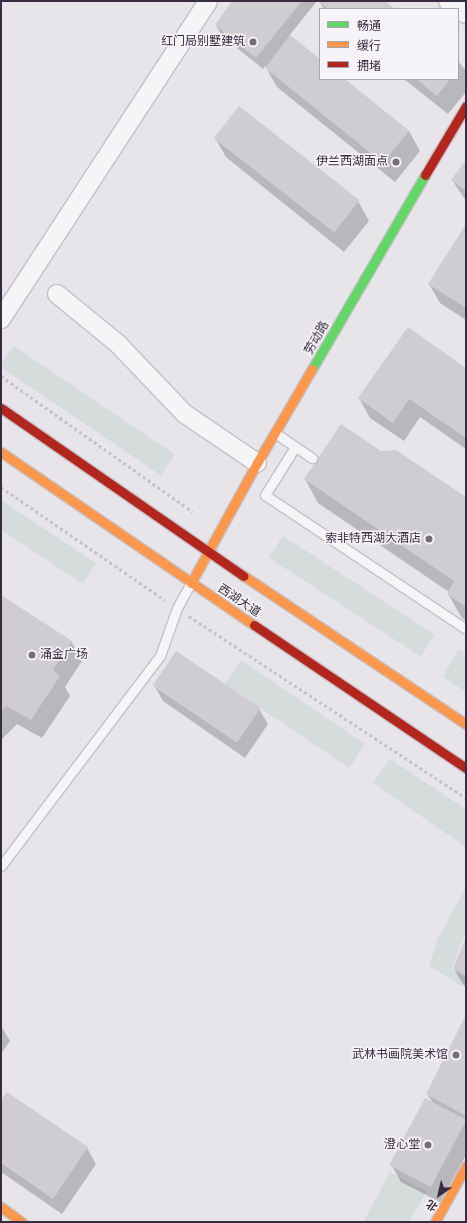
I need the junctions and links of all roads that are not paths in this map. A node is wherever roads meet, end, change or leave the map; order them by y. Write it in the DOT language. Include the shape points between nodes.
graph roads {
  1 [pos="208,1"];
  2 [pos="448,1"];
  3 [pos="458,8"];
  4 [pos="466,106"];
  5 [pos="57,294"];
  6 [pos="1,319"];
  7 [pos="1,408"];
  8 [pos="275,433"];
  9 [pos="295,447"];
  10 [pos="1,452"];
  11 [pos="312,458"];
  12 [pos="257,463"];
  13 [pos="209,552"];
  14 [pos="191,583"];
  15 [pos="466,629"];
  16 [pos="466,724"];
  17 [pos="466,768"];
  18 [pos="1,866"];
  19 [pos="466,1166"];
  20 [pos="1,1208"];
  21 [pos="22,1222"];
  22 [pos="435,1222"];
  1 -- 6 [label="street"];
  2 -- 3 [label="street"];
  4 -- 8 [label="main road, 劳动路"];
  5 -- 12 [label="street" via="118,344 185,414"];
  7 -- 13 [label="main road, 西湖大道"];
  8 -- 9 [label="lane"];
  8 -- 12 [label="main road, 劳动路"];
  9 -- 11 [label="lane"];
  9 -- 15 [label="lane" via="265,495"];
  10 -- 14 [label="main road, 西湖大道"];
  12 -- 13 [label="main road, 劳动路"];
  13 -- 14 [label="main road, 劳动路"];
  13 -- 16 [label="main road, 西湖大道"];
  14 -- 17 [label="main road, 西湖大道"];
  14 -- 18 [label="lane" via="177,608 160,656"];
  19 -- 22 [label="main road"];
  20 -- 21 [label="main road"];
}
